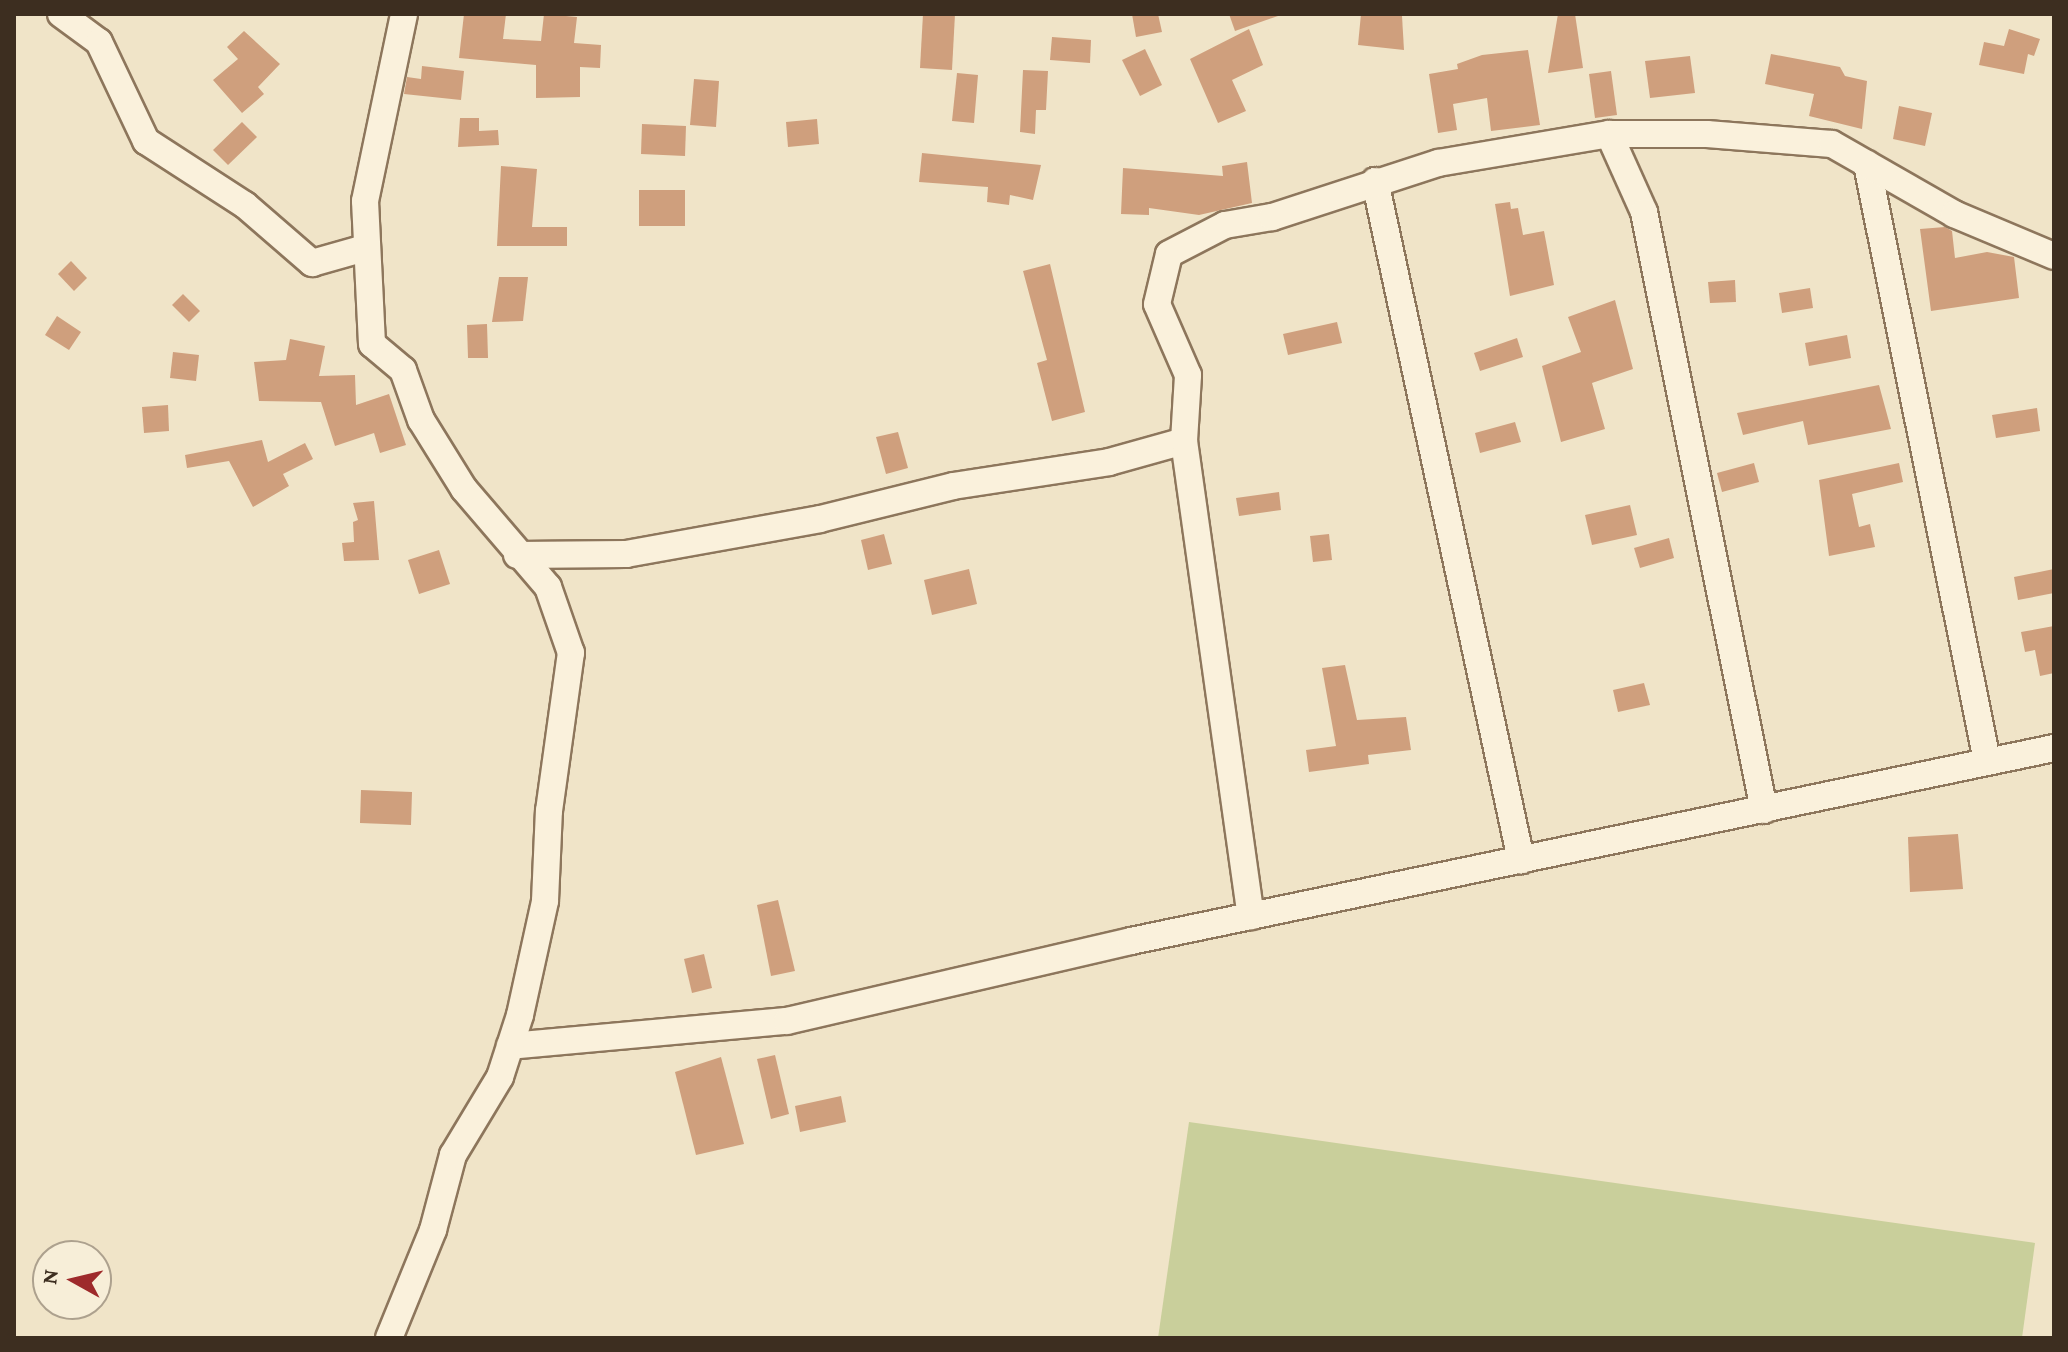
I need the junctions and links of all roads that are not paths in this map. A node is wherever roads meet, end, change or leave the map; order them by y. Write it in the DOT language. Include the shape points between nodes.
graph roads {
  1 [pos="61,14"];
  2 [pos="404,14"];
  3 [pos="1609,134"];
  4 [pos="1867,164"];
  5 [pos="1375,181"];
  6 [pos="365,248"];
  7 [pos="2054,256"];
  8 [pos="1184,441"];
  9 [pos="517,555"];
  10 [pos="2054,748"];
  11 [pos="1987,761"];
  12 [pos="1764,810"];
  13 [pos="1521,860"];
  14 [pos="1251,916"];
  15 [pos="510,1046"];
  16 [pos="389,1338"];
  1 -- 6 [label="street" via="99,42 146,141 245,205 312,263"];
  2 -- 6 [label="street" via="373,148"];
  3 -- 4 [label="street" via="1707,134 1832,144"];
  3 -- 5 [label="street" via="1438,163"];
  3 -- 12 [label="street" via="1644,212"];
  4 -- 7 [label="street" via="1954,214"];
  4 -- 11 [label="street"];
  5 -- 8 [label="street" via="1272,217 1225,225 1169,254 1157,304 1188,375"];
  5 -- 13 [label="street"];
  6 -- 9 [label="street" via="372,344 403,370 421,420"];
  8 -- 9 [label="street" via="1109,462 953,486 820,519 626,554"];
  8 -- 14 [label="street"];
  9 -- 15 [label="street" via="548,587 571,653 549,811 545,901"];
  10 -- 11 [label="street"];
  11 -- 12 [label="street"];
  12 -- 13 [label="street"];
  13 -- 14 [label="street"];
  14 -- 15 [label="street" via="787,1021"];
  15 -- 16 [label="street" via="500,1077 453,1155 433,1230"];
}
